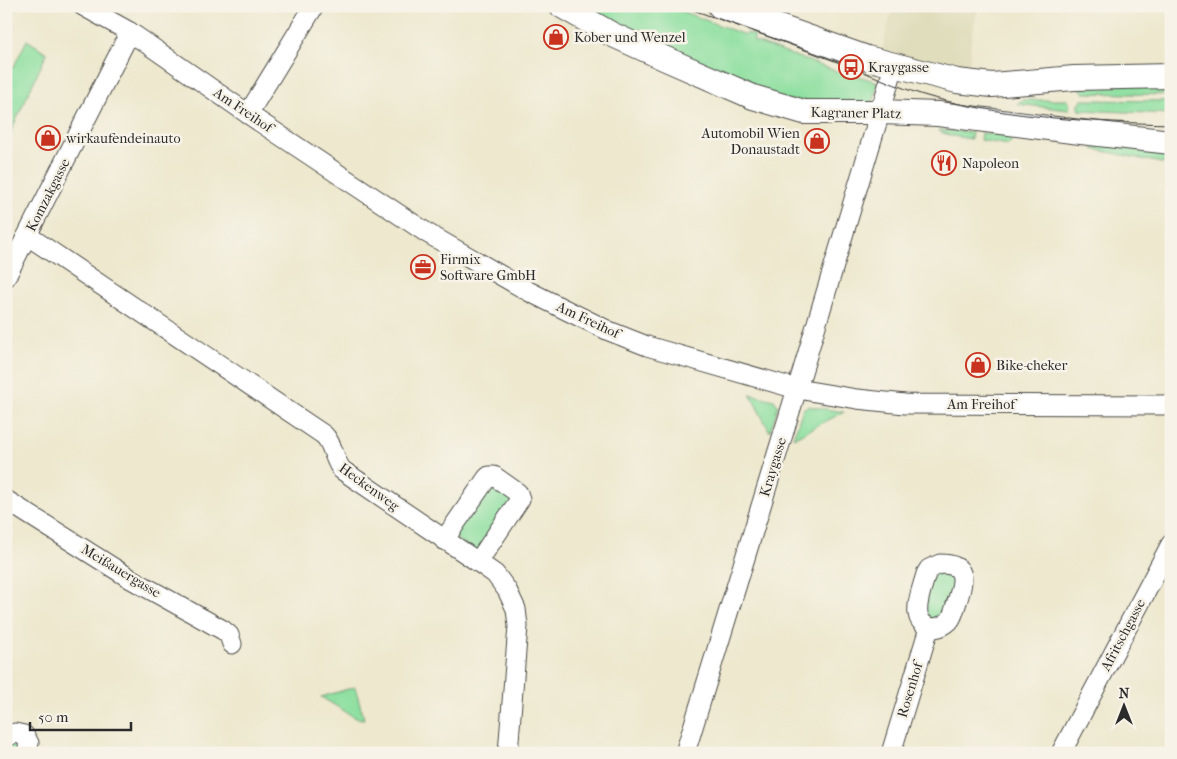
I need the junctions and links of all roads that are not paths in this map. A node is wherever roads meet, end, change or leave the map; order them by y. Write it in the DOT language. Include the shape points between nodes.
graph roads {
  1 [pos="83,6"];
  2 [pos="314,6"];
  3 [pos="562,6"];
  4 [pos="720,6"];
  5 [pos="130,32"];
  6 [pos="894,66"];
  7 [pos="1171,76"];
  8 [pos="880,112"];
  9 [pos="248,114"];
  10 [pos="1171,142"];
  11 [pos="28,236"];
  12 [pos="6,277"];
  13 [pos="798,389"];
  14 [pos="1171,406"];
  15 [pos="6,500"];
  16 [pos="444,540"];
  17 [pos="1171,544"];
  18 [pos="478,562"];
  19 [pos="929,628"];
  20 [pos="232,644"];
  21 [pos="6,737"];
  22 [pos="27,753"];
  23 [pos="508,753"];
  24 [pos="685,753"];
  25 [pos="891,753"];
  26 [pos="1061,753"];
  1 -- 5 [label="street, Am Freihof"];
  2 -- 9 [label="street"];
  3 -- 8 [label="main road, Kagraner Platz" via="611,34 776,105 818,113"];
  4 -- 6 [label="main road"];
  5 -- 9 [label="street, Am Freihof"];
  5 -- 11 [label="street, Komzakgasse"];
  6 -- 7 [label="main road" via="956,81 992,84"];
  6 -- 8 [label="street, Kraygasse"];
  8 -- 10 [label="main road, Kagraner Platz" via="938,114"];
  8 -- 13 [label="street, Kraygasse"];
  9 -- 13 [label="street, Am Freihof" via="426,233 568,312 647,346"];
  11 -- 12 [label="street, Komzakgasse"];
  11 -- 16 [label="street, Heckenweg" via="324,435 342,470"];
  13 -- 14 [label="street, Am Freihof" via="905,404"];
  13 -- 24 [label="street, Kraygasse"];
  15 -- 20 [label="street, Meißauergasse" via="131,578 223,630 229,634"];
  16 -- 18 [label="street, Heckenweg"];
  16 -- 18 [label="street" via="487,478 494,476 518,493 520,499"];
  17 -- 26 [label="street, Afritschgasse"];
  18 -- 23 [label="street, Heckenweg" via="504,585 517,617"];
  19 -- 25 [label="street, Rosenhof"];
  21 -- 22 [label="street" via="15,733 24,735 29,742"];
}
